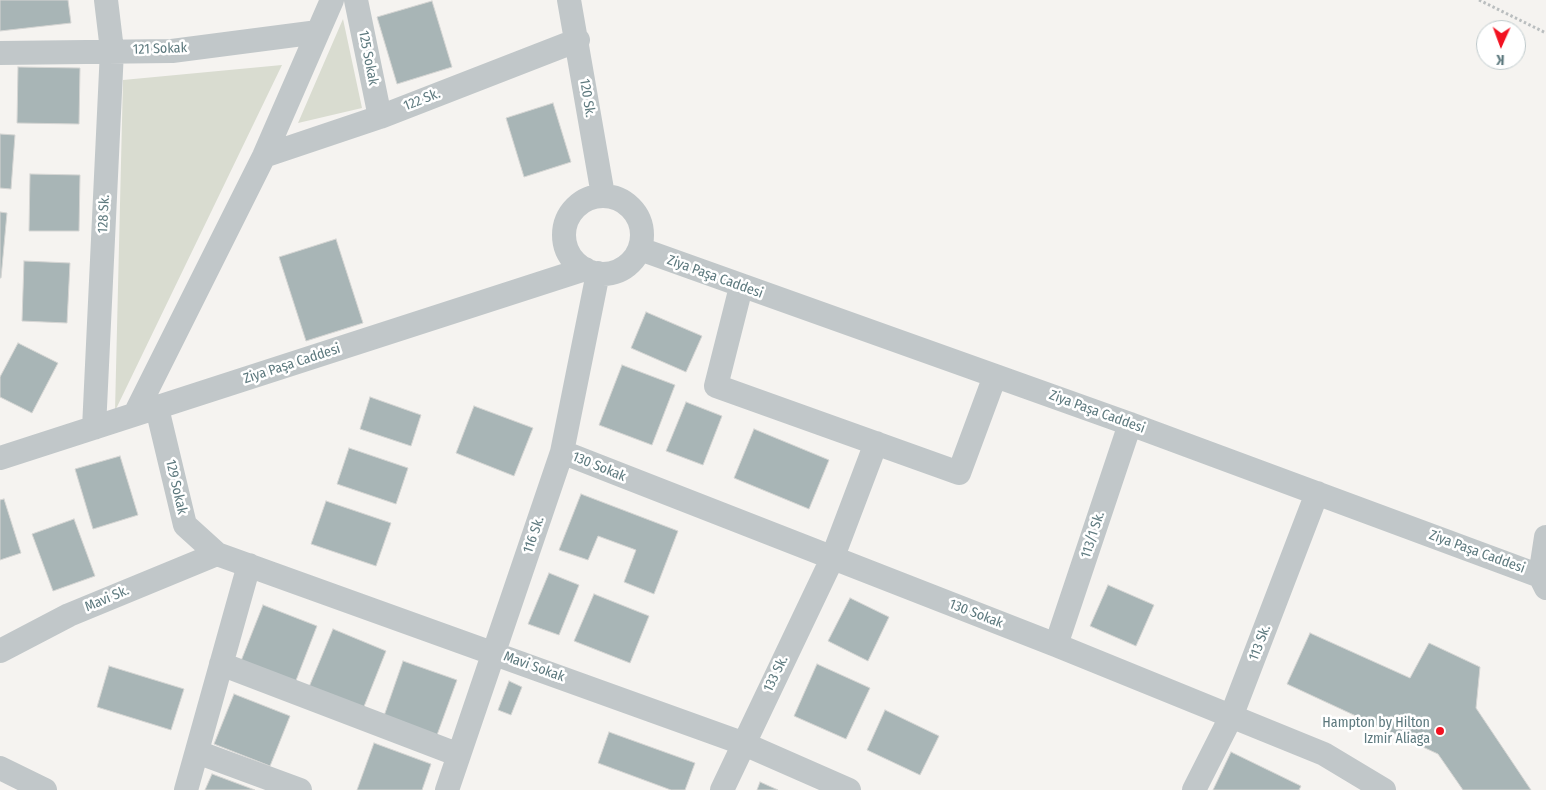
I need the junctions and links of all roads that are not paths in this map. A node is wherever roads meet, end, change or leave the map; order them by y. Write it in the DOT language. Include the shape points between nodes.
graph roads {
  1 [pos="106,0"];
  2 [pos="332,0"];
  3 [pos="356,0"];
  4 [pos="570,0"];
  5 [pos="318,32"];
  6 [pos="578,40"];
  7 [pos="112,50"];
  8 [pos="0,53"];
  9 [pos="380,116"];
  10 [pos="264,156"];
  11 [pos="603,196"];
  12 [pos="640,249"];
  13 [pos="591,271"];
  14 [pos="741,286"];
  15 [pos="995,376"];
  16 [pos="146,411"];
  17 [pos="1130,424"];
  18 [pos="94,428"];
  19 [pos="876,443"];
  20 [pos="562,452"];
  21 [pos="0,458"];
  22 [pos="1318,493"];
  23 [pos="1546,538"];
  24 [pos="217,554"];
  25 [pos="832,559"];
  26 [pos="249,566"];
  27 [pos="1543,582"];
  28 [pos="1056,645"];
  29 [pos="0,651"];
  30 [pos="493,652"];
  31 [pos="221,664"];
  32 [pos="1231,717"];
  33 [pos="742,743"];
  34 [pos="197,752"];
  35 [pos="459,755"];
  36 [pos="0,768"];
  37 [pos="45,790"];
  38 [pos="186,790"];
  39 [pos="300,790"];
  40 [pos="447,790"];
  41 [pos="722,790"];
  42 [pos="849,790"];
  43 [pos="1194,790"];
  44 [pos="1384,790"];
  1 -- 7 [label="street, 128 Sk."];
  2 -- 5 [label="street"];
  3 -- 9 [label="street, 125 Sokak"];
  4 -- 6 [label="street, 120 Sk."];
  5 -- 7 [label="street, 121 Sokak" via="172,50"];
  5 -- 10 [label="street"];
  6 -- 9 [label="street, 122 Sk."];
  6 -- 11 [label="street, 120 Sk."];
  7 -- 8 [label="street, 121 Sokak"];
  7 -- 18 [label="street, 128 Sk."];
  9 -- 10 [label="street, 122 Sk."];
  10 -- 16 [label="street"];
  11 -- 12 [label="street" via="622,200 636,212 643,236"];
  11 -- 13 [label="street" via="579,204 565,225 567,250 575,261"];
  12 -- 13 [label="street, Ziya Paşa Caddesi" via="623,268 611,273"];
  12 -- 14 [label="street, Ziya Paşa Caddesi"];
  13 -- 16 [label="street, Ziya Paşa Caddesi"];
  13 -- 20 [label="street, 116 Sk."];
  14 -- 15 [label="street, Ziya Paşa Caddesi"];
  14 -- 19 [label="street" via="716,386"];
  15 -- 17 [label="street, Ziya Paşa Caddesi"];
  15 -- 19 [label="street" via="959,473"];
  16 -- 18 [label="street, Ziya Paşa Caddesi"];
  16 -- 24 [label="street, 129 Sokak" via="185,525"];
  17 -- 22 [label="street, Ziya Paşa Caddesi"];
  17 -- 28 [label="street, 113/1 Sk."];
  18 -- 21 [label="street, Ziya Paşa Caddesi"];
  19 -- 25 [label="street, 133 Sk."];
  20 -- 25 [label="street, 130 Sokak"];
  20 -- 30 [label="street, 116 Sk."];
  22 -- 27 [label="street, Ziya Paşa Caddesi"];
  22 -- 32 [label="street, 113 Sk."];
  23 -- 27 [label="street"];
  24 -- 26 [label="street, Mavi Sokak"];
  24 -- 29 [label="street, Mavi Sk." via="69,615"];
  25 -- 28 [label="street, 130 Sokak"];
  25 -- 33 [label="street, 133 Sk."];
  26 -- 30 [label="street, Mavi Sokak"];
  26 -- 31 [label="street"];
  28 -- 32 [label="street, 130 Sokak"];
  30 -- 33 [label="street, Mavi Sokak"];
  30 -- 35 [label="street, 116 Sk."];
  31 -- 34 [label="street"];
  31 -- 35 [label="street"];
  32 -- 43 [label="street, 113 Sk."];
  32 -- 44 [label="street, 130 Sokak" via="1324,754"];
  33 -- 41 [label="street, 133 Sk."];
  33 -- 42 [label="street, Mavi Sokak"];
  34 -- 38 [label="street"];
  34 -- 39 [label="street"];
  35 -- 40 [label="street, 116 Sk."];
  36 -- 37 [label="street"];
}
